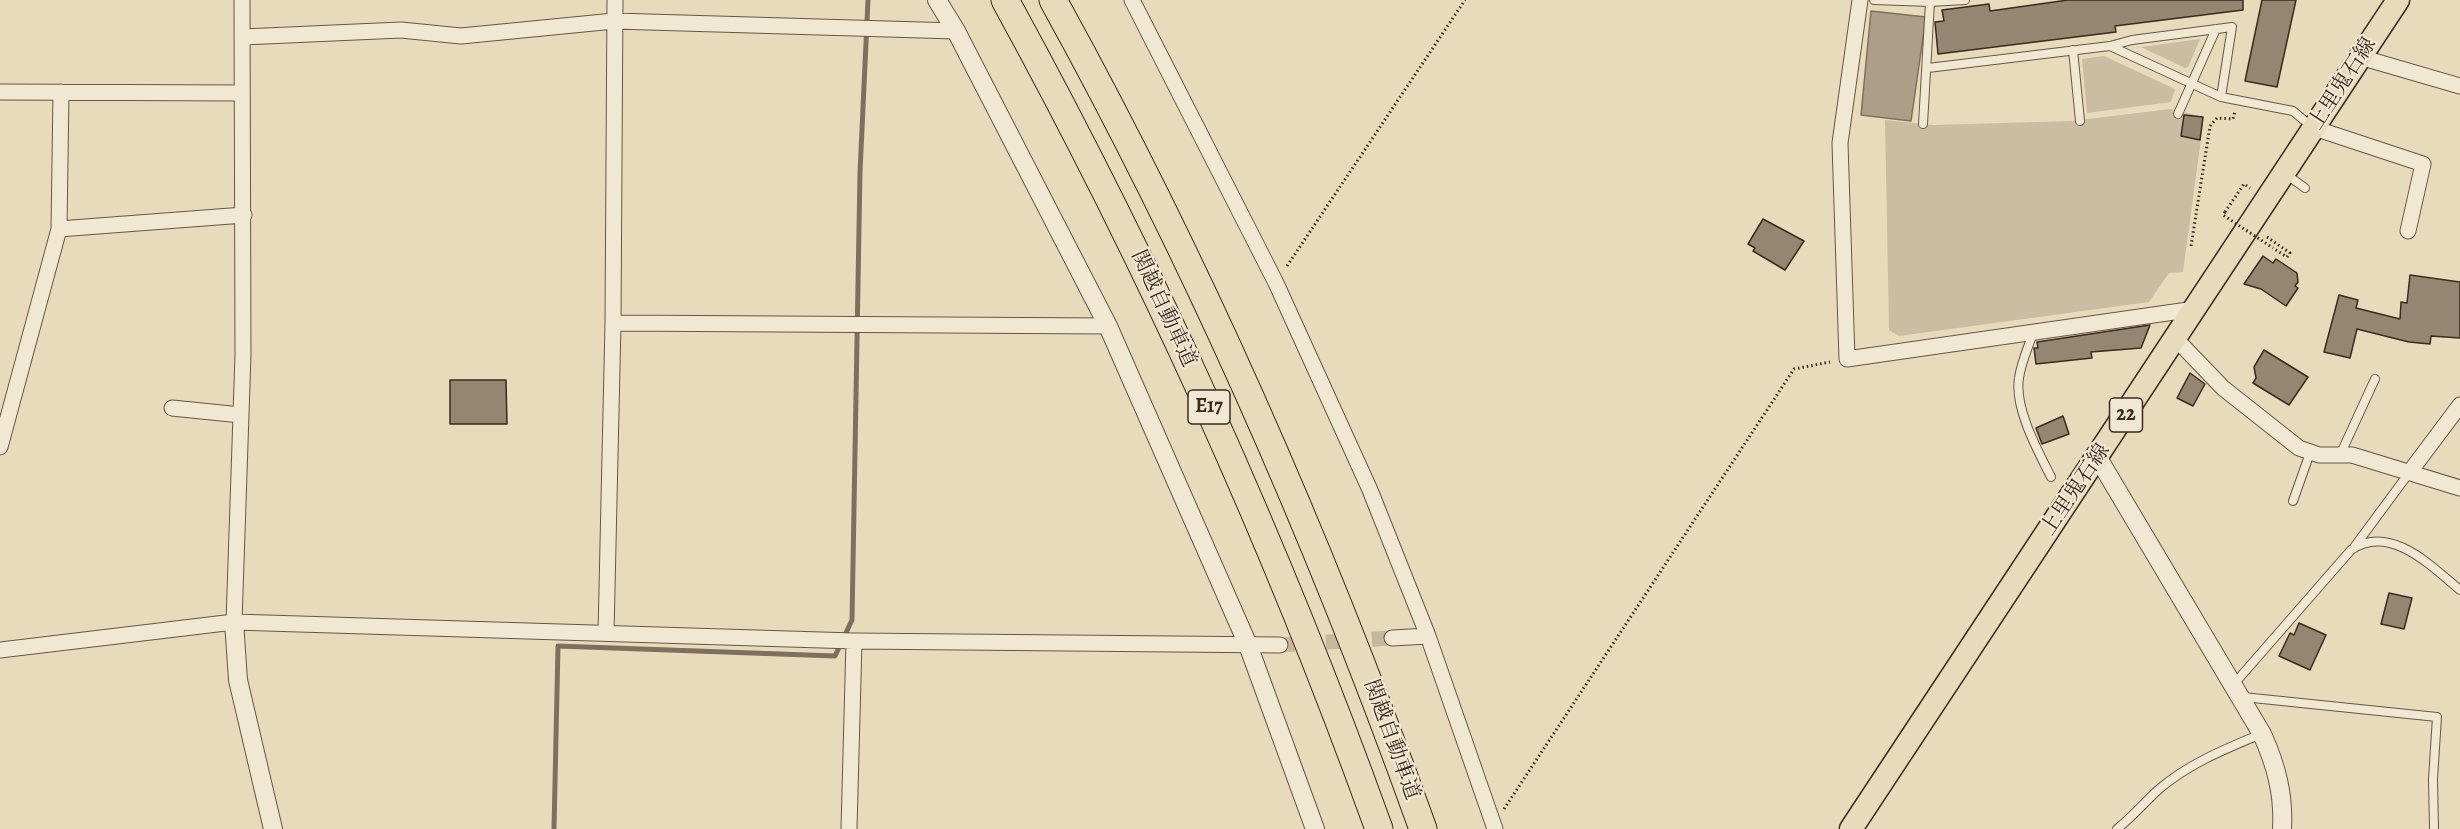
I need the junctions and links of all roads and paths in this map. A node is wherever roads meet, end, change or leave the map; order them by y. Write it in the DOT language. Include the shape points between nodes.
graph roads {
  1 [pos="242,0"];
  2 [pos="615,0"];
  3 [pos="937,0"];
  4 [pos="1005,0"];
  5 [pos="1053,0"];
  6 [pos="1132,0"];
  7 [pos="1465,0"];
  8 [pos="1860,0"];
  9 [pos="1874,0"];
  10 [pos="1965,0"];
  11 [pos="2398,0"];
  12 [pos="1930,2"];
  13 [pos="614,21"];
  14 [pos="2216,29"];
  15 [pos="956,32"];
  16 [pos="243,37"];
  17 [pos="2110,46"];
  18 [pos="2073,50"];
  19 [pos="2360,57"];
  20 [pos="1928,68"];
  21 [pos="2192,83"];
  22 [pos="2460,86"];
  23 [pos="0,92"];
  24 [pos="61,92"];
  25 [pos="242,93"];
  26 [pos="2221,97"];
  27 [pos="2237,100"];
  28 [pos="2178,114"];
  29 [pos="2080,121"];
  30 [pos="1923,124"];
  31 [pos="2314,128"];
  32 [pos="2284,173"];
  33 [pos="2250,188"];
  34 [pos="2305,188"];
  35 [pos="244,215"];
  36 [pos="60,229"];
  37 [pos="2408,231"];
  38 [pos="2267,237"];
  39 [pos="2192,246"];
  40 [pos="1276,283"];
  41 [pos="2195,309"];
  42 [pos="613,323"];
  43 [pos="1108,326"];
  44 [pos="2033,333"];
  45 [pos="2176,339"];
  46 [pos="1847,359"];
  47 [pos="2375,379"];
  48 [pos="2460,405"];
  49 [pos="172,408"];
  50 [pos="241,415"];
  51 [pos="0,447"];
  52 [pos="2310,453"];
  53 [pos="2341,453"];
  54 [pos="2098,458"];
  55 [pos="2409,473"];
  56 [pos="2050,477"];
  57 [pos="2460,488"];
  58 [pos="2293,501"];
  59 [pos="2351,550"];
  60 [pos="2460,590"];
  61 [pos="234,622"];
  62 [pos="606,633"];
  63 [pos="1428,636"];
  64 [pos="1392,638"];
  65 [pos="854,641"];
  66 [pos="1248,645"];
  67 [pos="1280,645"];
  68 [pos="0,650"];
  69 [pos="2238,691"];
  70 [pos="2262,734"];
  71 [pos="1494,827"];
  72 [pos="273,829"];
  73 [pos="849,829"];
  74 [pos="1315,829"];
  75 [pos="1379,829"];
  76 [pos="1423,829"];
  77 [pos="1851,829"];
  78 [pos="2118,829"];
  79 [pos="2282,829"];
  80 [pos="2434,829"];
  1 -- 16 [label="street"];
  2 -- 13 [label="street"];
  3 -- 15 [label="street"];
  4 -- 75 [label="highway, 関越自動車道 / E17" via="1126,232 1199,385 1274,556"];
  5 -- 76 [label="highway, 関越自動車道 / E17" via="1166,215 1242,377 1313,540"];
  6 -- 40 [label="street"];
  7 -- 40 [label="path"];
  8 -- 46 [label="street" via="1840,143"];
  9 -- 12 [label="lane"];
  10 -- 12 [label="lane"];
  11 -- 19 [label="main road, 上里鬼石線 / 22"];
  12 -- 20 [label="lane"];
  13 -- 15 [label="street"];
  13 -- 16 [label="street" via="461,36 401,30"];
  13 -- 42 [label="street"];
  14 -- 17 [label="lane"];
  14 -- 21 [label="lane"];
  14 -- 26 [label="lane" via="2232,27"];
  15 -- 43 [label="street"];
  16 -- 25 [label="street"];
  17 -- 18 [label="lane"];
  17 -- 21 [label="lane"];
  18 -- 20 [label="lane"];
  18 -- 29 [label="lane"];
  19 -- 22 [label="street"];
  19 -- 31 [label="main road, 上里鬼石線 / 22"];
  20 -- 30 [label="lane"];
  21 -- 26 [label="lane"];
  21 -- 28 [label="lane"];
  23 -- 24 [label="street"];
  24 -- 25 [label="street"];
  24 -- 36 [label="street"];
  25 -- 35 [label="street"];
  26 -- 27 [label="lane"];
  27 -- 31 [label="lane" via="2293,111"];
  27 -- 39 [label="path" via="2233,119 2217,118 2210,126"];
  31 -- 32 [label="main road, 上里鬼石線 / 22"];
  31 -- 37 [label="street" via="2423,164"];
  32 -- 34 [label="lane"];
  32 -- 41 [label="main road, 上里鬼石線 / 22"];
  33 -- 38 [label="path, bridge" via="2243,185 2223,215 2287,257 2290,253"];
  35 -- 36 [label="street"];
  35 -- 50 [label="street"];
  36 -- 51 [label="street"];
  40 -- 63 [label="street" via="1370,489"];
  41 -- 44 [label="street"];
  41 -- 45 [label="main road, 上里鬼石線 / 22"];
  42 -- 43 [label="street"];
  42 -- 62 [label="street"];
  43 -- 66 [label="street"];
  44 -- 46 [label="street"];
  44 -- 56 [label="lane" via="2018,388 2033,440"];
  45 -- 52 [label="street" via="2223,388"];
  45 -- 54 [label="main road, 上里鬼石線 / 22"];
  46 -- 71 [label="path" via="1794,369"];
  47 -- 53 [label="lane"];
  48 -- 55 [label="street"];
  49 -- 50 [label="street"];
  50 -- 61 [label="street"];
  52 -- 53 [label="street"];
  52 -- 58 [label="lane"];
  53 -- 55 [label="street"];
  54 -- 69 [label="street"];
  54 -- 77 [label="main road, 上里鬼石線 / 22"];
  55 -- 57 [label="street"];
  55 -- 59 [label="lane"];
  59 -- 60 [label="lane" via="2370,541 2406,548"];
  59 -- 69 [label="lane"];
  61 -- 62 [label="street"];
  61 -- 68 [label="street"];
  61 -- 72 [label="street" via="238,680"];
  62 -- 65 [label="street"];
  63 -- 64 [label="street"];
  63 -- 71 [label="street"];
  65 -- 66 [label="street"];
  65 -- 73 [label="street"];
  66 -- 67 [label="street"];
  66 -- 74 [label="street"];
  69 -- 70 [label="street"];
  69 -- 80 [label="lane" via="2437,717"];
  70 -- 78 [label="lane" via="2214,754 2182,773"];
  70 -- 79 [label="street" via="2275,763"];
}
